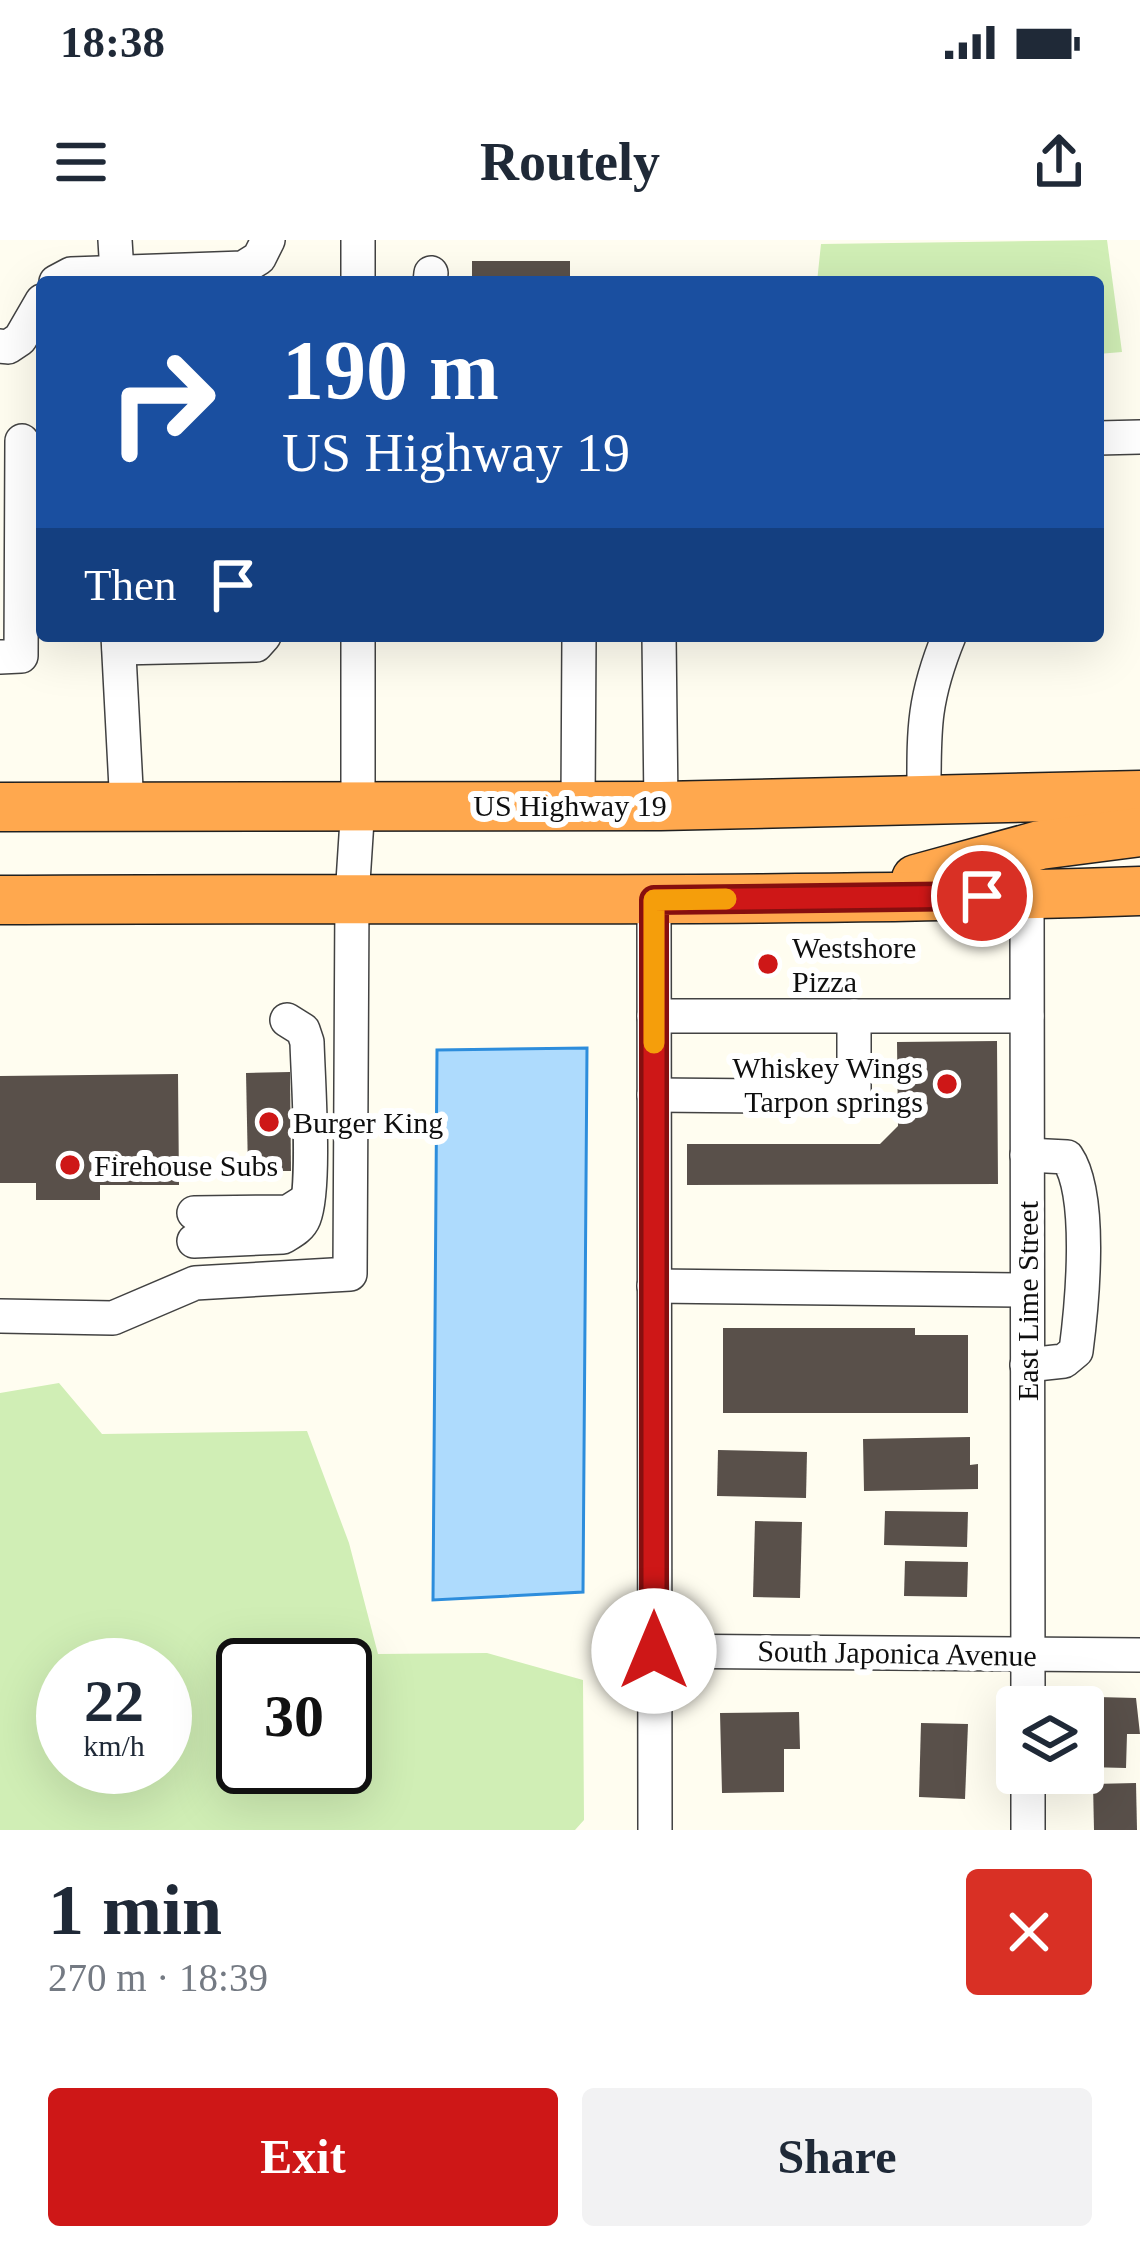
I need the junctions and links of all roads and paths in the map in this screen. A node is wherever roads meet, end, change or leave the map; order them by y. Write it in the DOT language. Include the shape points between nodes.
graph roads {
  1 [pos="268,240"];
  2 [pos="358,240"];
  3 [pos="116,256"];
  4 [pos="67,276"];
  5 [pos="358,276"];
  6 [pos="36,311"];
  7 [pos="0,346"];
  8 [pos="1140,437"];
  9 [pos="1104,438"];
  10 [pos="22,441"];
  11 [pos="119,642"];
  12 [pos="259,642"];
  13 [pos="358,642"];
  14 [pos="580,642"];
  15 [pos="659,642"];
  16 [pos="947,642"];
  17 [pos="0,657"];
  18 [pos="1140,795"];
  19 [pos="924,802"];
  20 [pos="578,804"];
  21 [pos="358,805"];
  22 [pos="127,806"];
  23 [pos="661,806"];
  24 [pos="0,807"];
  25 [pos="1140,832"];
  26 [pos="1140,891"];
  27 [pos="1027,895"];
  28 [pos="352,897"];
  29 [pos="847,898"];
  30 [pos="0,900"];
  31 [pos="654,900"];
  32 [pos="654,1016"];
  33 [pos="854,1016"];
  34 [pos="1027,1016"];
  35 [pos="286,1020"];
  36 [pos="654,1094"];
  37 [pos="1028,1155"];
  38 [pos="194,1227"];
  39 [pos="654,1286"];
  40 [pos="1028,1290"];
  41 [pos="0,1316"];
  42 [pos="1028,1365"];
  43 [pos="654,1651"];
  44 [pos="1028,1655"];
  45 [pos="1140,1655"];
  46 [pos="1028,1686"];
  47 [pos="1028,1794"];
  48 [pos="655,1830"];
  49 [pos="1028,1830"];
  1 -- 3 [label="street" via="243,268"];
  2 -- 5 [label="street"];
  3 -- 4 [label="street"];
  6 -- 7 [label="street" via="20,339"];
  8 -- 9 [label="street"];
  10 -- 17 [label="street" via="21,656"];
  11 -- 12 [label="street"];
  11 -- 22 [label="street"];
  13 -- 21 [label="street"];
  14 -- 20 [label="street"];
  15 -- 23 [label="street"];
  16 -- 19 [label="street" via="924,712"];
  18 -- 19 [label="highway, US Highway 19"];
  19 -- 23 [label="highway, US Highway 19"];
  20 -- 21 [label="highway, US Highway 19"];
  20 -- 23 [label="highway, US Highway 19"];
  21 -- 22 [label="highway, US Highway 19"];
  21 -- 28 [label="street"];
  22 -- 24 [label="highway, US Highway 19"];
  25 -- 29 [label="highway" via="1040,845"];
  26 -- 27 [label="highway"];
  27 -- 29 [label="highway"];
  27 -- 34 [label="street, East Lime Street"];
  28 -- 30 [label="highway"];
  28 -- 31 [label="highway"];
  28 -- 41 [label="street" via="350,1274 195,1283 113,1318"];
  29 -- 31 [label="highway"];
  31 -- 32 [label="street"];
  32 -- 33 [label="street"];
  32 -- 36 [label="street"];
  33 -- 34 [label="street"];
  33 -- 36 [label="street" via="854,1097"];
  34 -- 37 [label="street, East Lime Street"];
  35 -- 38 [label="street" via="304,1030 307,1042 304,1218 283,1237"];
  36 -- 39 [label="street"];
  37 -- 40 [label="street, East Lime Street"];
  37 -- 42 [label="street" via="1066,1157 1080,1189 1076,1352"];
  39 -- 40 [label="street"];
  39 -- 43 [label="street"];
  40 -- 42 [label="street, East Lime Street"];
  42 -- 44 [label="street, East Lime Street"];
  43 -- 44 [label="street, South Japonica Avenue"];
  43 -- 48 [label="street"];
  44 -- 45 [label="street, South Japonica Avenue"];
  44 -- 46 [label="street, East Lime Street"];
  47 -- 49 [label="street"];
}
